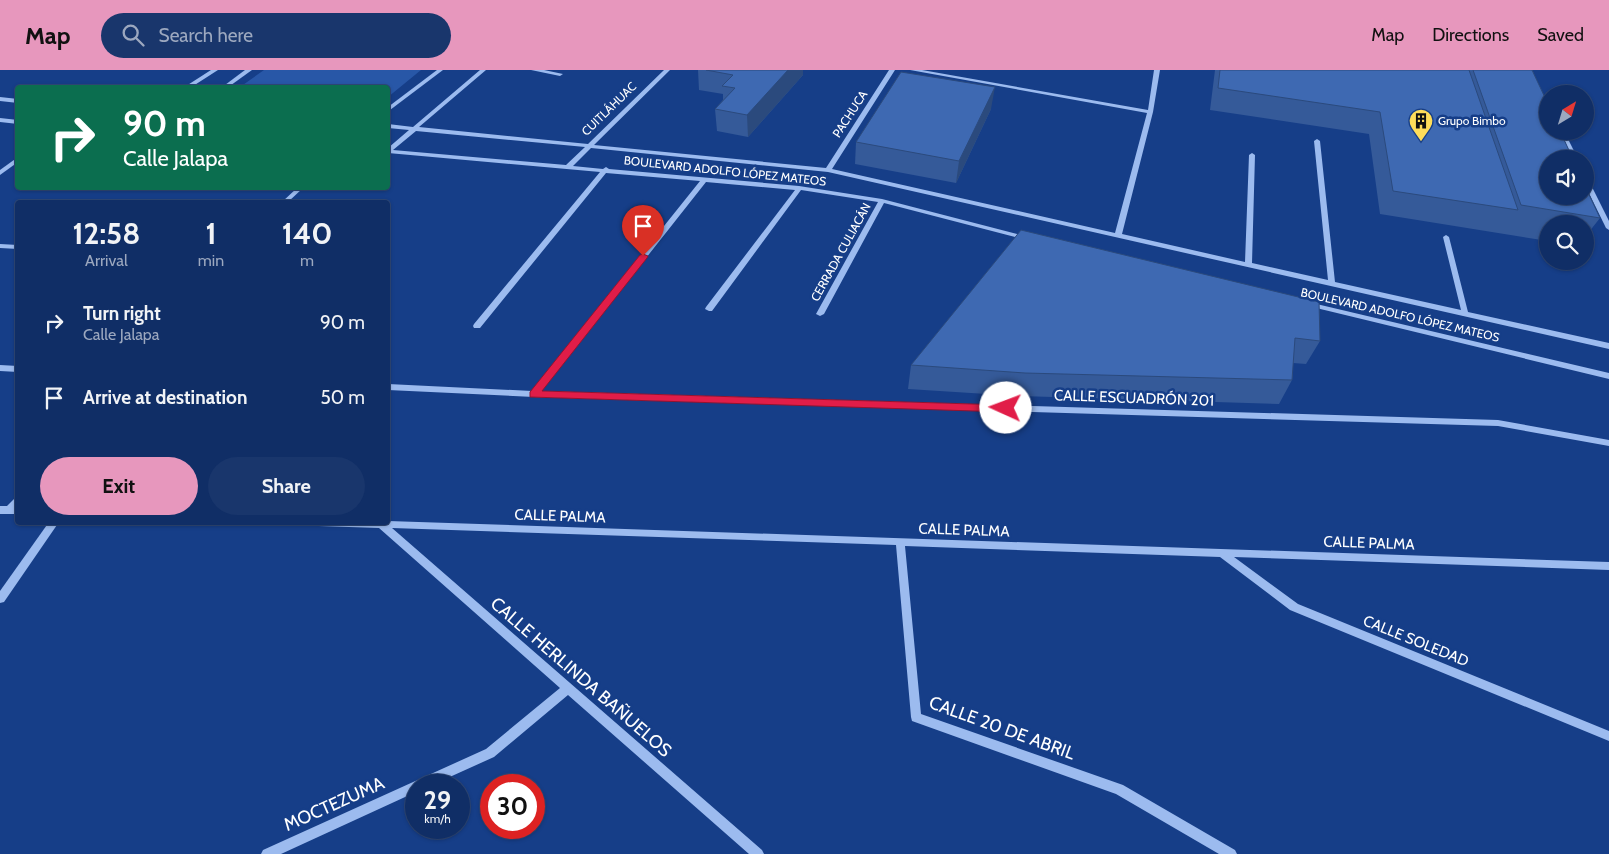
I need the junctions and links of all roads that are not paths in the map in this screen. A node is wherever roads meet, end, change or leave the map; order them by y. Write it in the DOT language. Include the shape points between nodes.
graph roads {
  1 [pos="215,70"];
  2 [pos="249,70"];
  3 [pos="440,70"];
  4 [pos="483,70"];
  5 [pos="534,70"];
  6 [pos="667,70"];
  7 [pos="892,70"];
  8 [pos="913,70"];
  9 [pos="1158,70"];
  10 [pos="560,74"];
  11 [pos="190,85"];
  12 [pos="227,85"];
  13 [pos="0,99"];
  14 [pos="15,101"];
  15 [pos="390,108"];
  16 [pos="1150,112"];
  17 [pos="0,120"];
  18 [pos="15,122"];
  19 [pos="390,126"];
  20 [pos="414,128"];
  21 [pos="1317,141"];
  22 [pos="587,146"];
  23 [pos="390,149"];
  24 [pos="390,151"];
  25 [pos="1252,155"];
  26 [pos="15,161"];
  27 [pos="569,166"];
  28 [pos="606,169"];
  29 [pos="828,170"];
  30 [pos="0,173"];
  31 [pos="704,180"];
  32 [pos="799,188"];
  33 [pos="298,190"];
  34 [pos="1594,197"];
  35 [pos="287,200"];
  36 [pos="882,202"];
  37 [pos="1609,228"];
  38 [pos="1118,235"];
  39 [pos="1446,237"];
  40 [pos="1037,240"];
  41 [pos="0,246"];
  42 [pos="15,247"];
  43 [pos="1248,264"];
  44 [pos="1332,283"];
  45 [pos="1299,302"];
  46 [pos="710,309"];
  47 [pos="820,314"];
  48 [pos="1465,314"];
  49 [pos="477,326"];
  50 [pos="1609,346"];
  51 [pos="0,368"];
  52 [pos="15,369"];
  53 [pos="1609,376"];
  54 [pos="390,387"];
  55 [pos="534,394"];
  56 [pos="1609,443"];
  57 [pos="53,525"];
  58 [pos="382,525"];
  59 [pos="900,542"];
  60 [pos="1223,554"];
  61 [pos="1609,566"];
  62 [pos="0,599"];
  63 [pos="567,689"];
  64 [pos="1609,736"];
  65 [pos="444,774"];
  66 [pos="405,792"];
  67 [pos="1213,850"];
  68 [pos="267,854"];
  69 [pos="758,854"];
  70 [pos="1231,854"];
  1 -- 11 [label="street"];
  2 -- 12 [label="street"];
  3 -- 15 [label="street"];
  4 -- 20 [label="street"];
  5 -- 10 [label="street"];
  6 -- 22 [label="street, CUITLÁHUAC"];
  7 -- 29 [label="street, PACHUCA"];
  8 -- 16 [label="street"];
  9 -- 16 [label="street"];
  13 -- 14 [label="street"];
  16 -- 38 [label="street"];
  17 -- 18 [label="street"];
  19 -- 20 [label="street, BOULEVARD ADOLFO LÓPEZ MATEOS"];
  20 -- 22 [label="street, BOULEVARD ADOLFO LÓPEZ MATEOS"];
  20 -- 23 [label="street"];
  21 -- 44 [label="street"];
  22 -- 27 [label="street, CUITLÁHUAC"];
  22 -- 29 [label="street, BOULEVARD ADOLFO LÓPEZ MATEOS"];
  24 -- 27 [label="street, BOULEVARD ADOLFO LÓPEZ MATEOS"];
  25 -- 43 [label="street"];
  26 -- 30 [label="street"];
  27 -- 28 [label="street, BOULEVARD ADOLFO LÓPEZ MATEOS"];
  28 -- 31 [label="street, BOULEVARD ADOLFO LÓPEZ MATEOS"];
  28 -- 49 [label="street"];
  29 -- 38 [label="street, BOULEVARD ADOLFO LÓPEZ MATEOS"];
  31 -- 32 [label="street, BOULEVARD ADOLFO LÓPEZ MATEOS"];
  31 -- 55 [label="street"];
  32 -- 36 [label="street, BOULEVARD ADOLFO LÓPEZ MATEOS"];
  32 -- 46 [label="street"];
  33 -- 35 [label="street"];
  34 -- 37 [label="street"];
  36 -- 40 [label="street, BOULEVARD ADOLFO LÓPEZ MATEOS"];
  36 -- 47 [label="street, CERRADA CULIACÁN"];
  38 -- 43 [label="street, BOULEVARD ADOLFO LÓPEZ MATEOS"];
  39 -- 48 [label="street"];
  41 -- 42 [label="street"];
  43 -- 44 [label="street, BOULEVARD ADOLFO LÓPEZ MATEOS"];
  44 -- 48 [label="street, BOULEVARD ADOLFO LÓPEZ MATEOS"];
  45 -- 53 [label="street, BOULEVARD ADOLFO LÓPEZ MATEOS"];
  48 -- 50 [label="street, BOULEVARD ADOLFO LÓPEZ MATEOS"];
  51 -- 52 [label="street"];
  54 -- 55 [label="street, CALLE ESCUADRÓN 201"];
  55 -- 56 [label="street, CALLE ESCUADRÓN 201" via="1498,423"];
  57 -- 62 [label="street"];
  58 -- 59 [label="street, CALLE PALMA"];
  58 -- 63 [label="street, CALLE HERLINDA BAÑUELOS"];
  59 -- 60 [label="street, CALLE PALMA"];
  59 -- 67 [label="street, CALLE 20 DE ABRIL" via="916,717 1119,789"];
  60 -- 61 [label="street, CALLE PALMA"];
  60 -- 64 [label="street, CALLE SOLEDAD" via="1294,607"];
  63 -- 65 [label="street, MOCTEZUMA" via="490,753"];
  63 -- 69 [label="street, CALLE HERLINDA BAÑUELOS"];
  66 -- 68 [label="street, MOCTEZUMA"];
  67 -- 70 [label="street, CALLE 20 DE ABRIL"];
}
